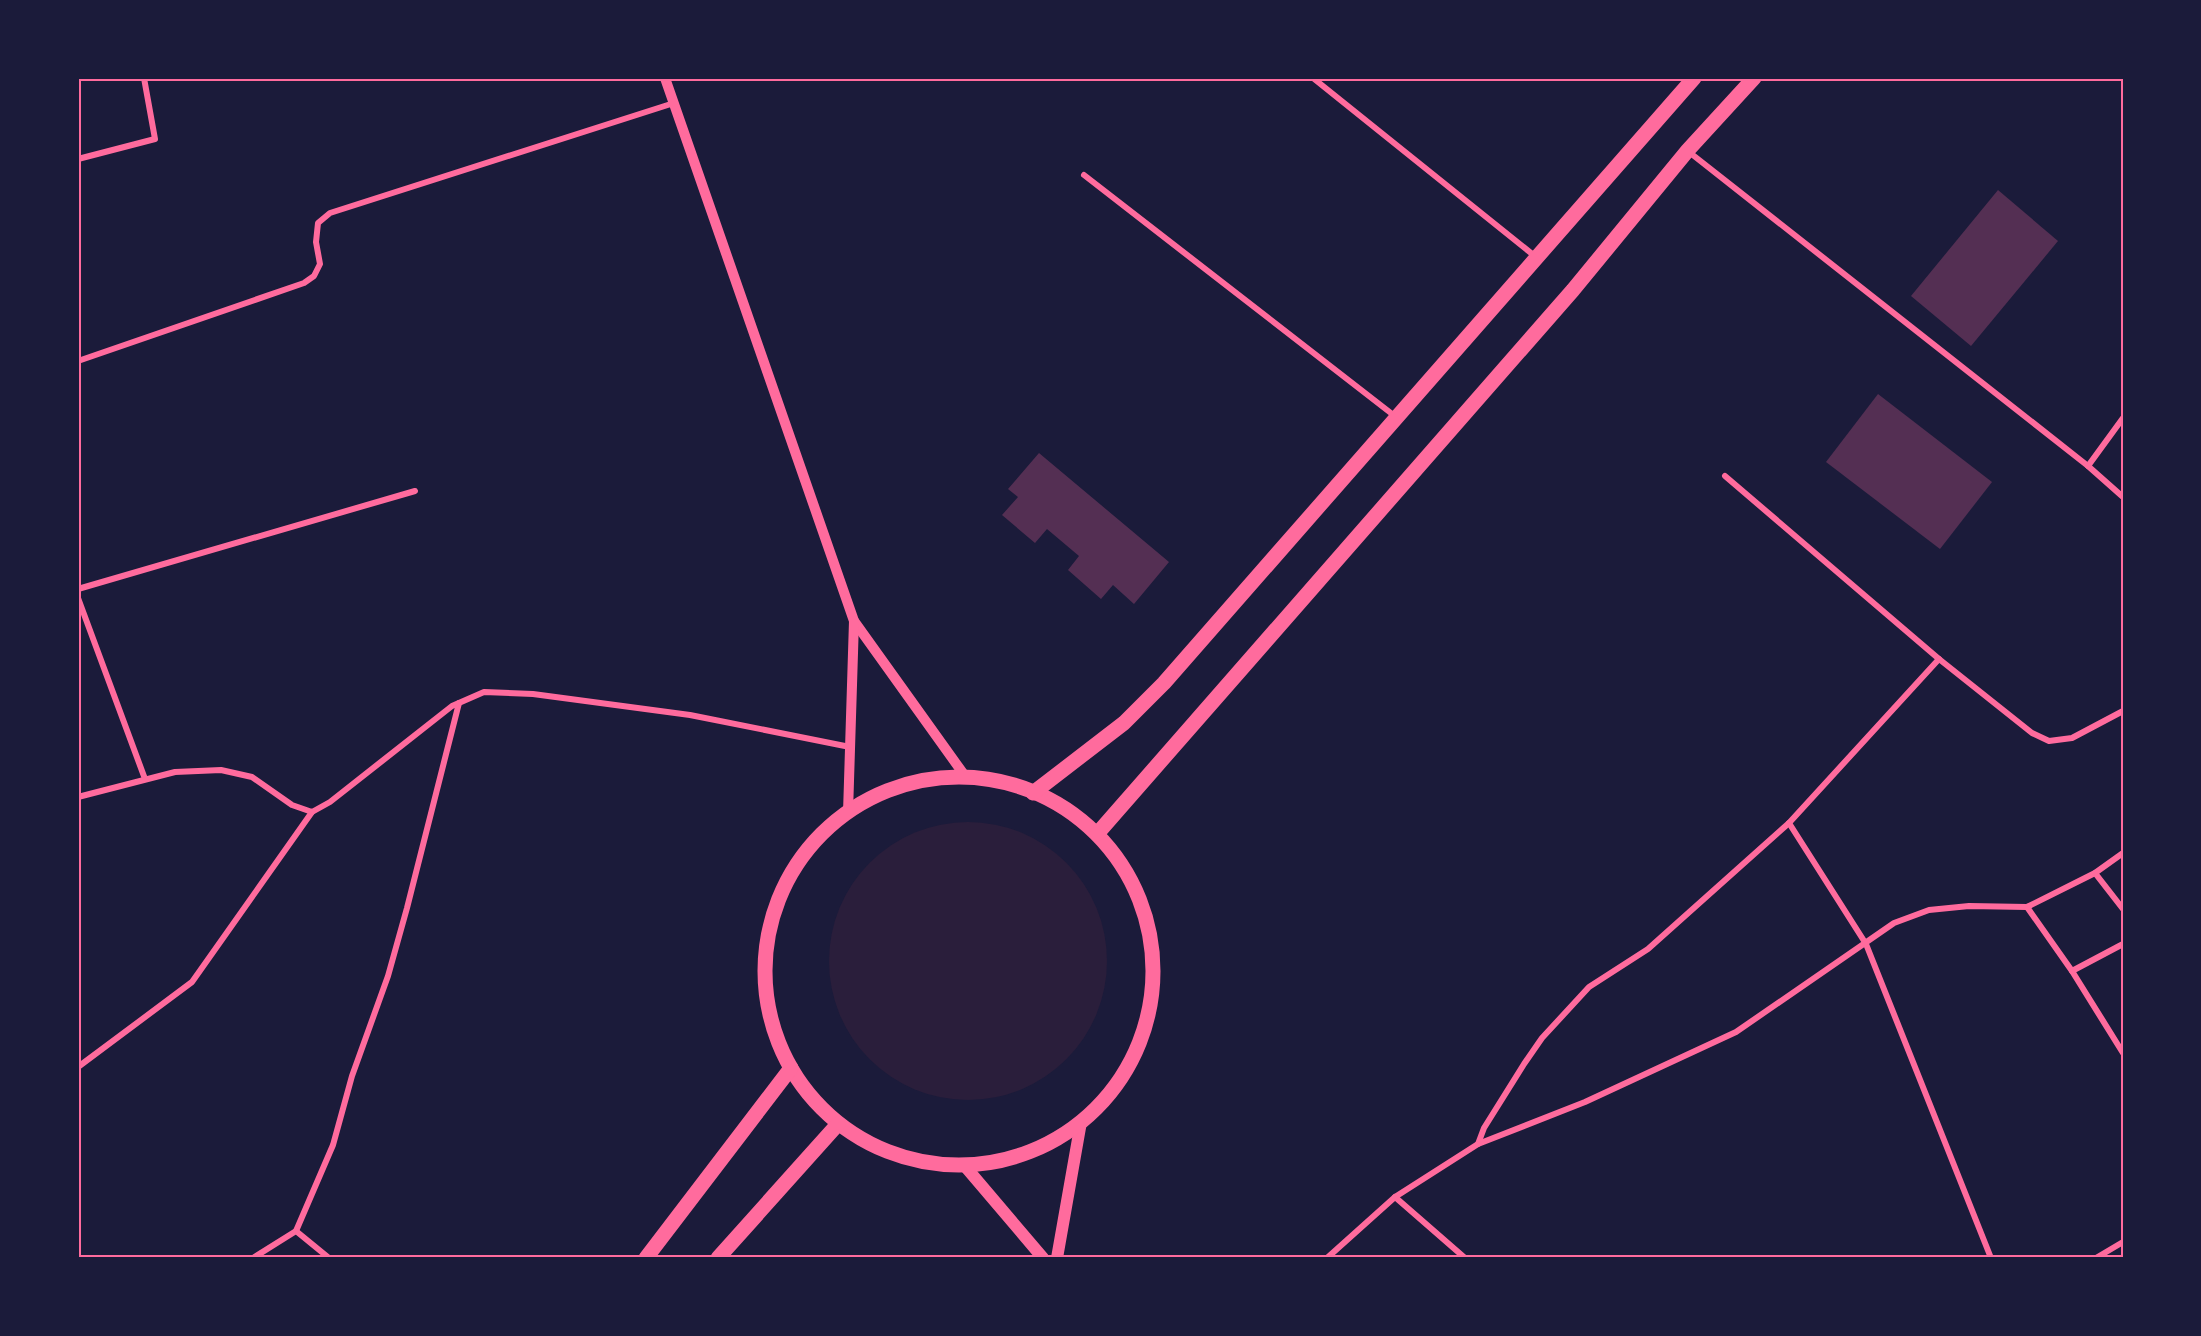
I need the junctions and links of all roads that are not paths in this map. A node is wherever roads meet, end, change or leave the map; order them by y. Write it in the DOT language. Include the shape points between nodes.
graph roads {
  1 [pos="144,78"];
  2 [pos="665,78"];
  3 [pos="1313,78"];
  4 [pos="1694,78"];
  5 [pos="1754,78"];
  6 [pos="674,103"];
  7 [pos="1688,150"];
  8 [pos="78,159"];
  9 [pos="1084,175"];
  10 [pos="1536,257"];
  11 [pos="78,361"];
  12 [pos="1396,417"];
  13 [pos="2123,418"];
  14 [pos="2088,466"];
  15 [pos="1725,476"];
  16 [pos="415,491"];
  17 [pos="2123,497"];
  18 [pos="78,589"];
  19 [pos="78,598"];
  20 [pos="854,621"];
  21 [pos="1939,659"];
  22 [pos="459,704"];
  23 [pos="2123,711"];
  24 [pos="850,747"];
  25 [pos="965,777"];
  26 [pos="146,779"];
  27 [pos="1033,793"];
  28 [pos="78,797"];
  29 [pos="312,812"];
  30 [pos="848,813"];
  31 [pos="1789,823"];
  32 [pos="1097,834"];
  33 [pos="2123,853"];
  34 [pos="2095,873"];
  35 [pos="2027,907"];
  36 [pos="2123,909"];
  37 [pos="1866,944"];
  38 [pos="2123,944"];
  39 [pos="2072,971"];
  40 [pos="2123,1053"];
  41 [pos="78,1066"];
  42 [pos="791,1068"];
  43 [pos="1082,1122"];
  44 [pos="838,1124"];
  45 [pos="1478,1144"];
  46 [pos="964,1165"];
  47 [pos="1395,1197"];
  48 [pos="296,1230"];
  49 [pos="2123,1242"];
  50 [pos="253,1258"];
  51 [pos="329,1258"];
  52 [pos="646,1258"];
  53 [pos="718,1258"];
  54 [pos="1043,1258"];
  55 [pos="1057,1258"];
  56 [pos="1327,1258"];
  57 [pos="1465,1258"];
  58 [pos="1991,1258"];
  59 [pos="2096,1258"];
  1 -- 8 [label="street" via="155,140"];
  2 -- 6 [label="street"];
  3 -- 10 [label="street"];
  4 -- 10 [label="main road"];
  5 -- 7 [label="main road"];
  6 -- 11 [label="street" via="330,213 318,223 315,242 320,264 314,276 304,283"];
  6 -- 20 [label="street"];
  7 -- 14 [label="street"];
  7 -- 32 [label="main road" via="1573,290"];
  9 -- 12 [label="street"];
  10 -- 12 [label="main road"];
  12 -- 27 [label="main road" via="1164,683 1124,723"];
  13 -- 14 [label="street"];
  14 -- 17 [label="street"];
  15 -- 21 [label="street"];
  16 -- 18 [label="street"];
  19 -- 26 [label="street"];
  20 -- 24 [label="street"];
  20 -- 25 [label="street"];
  21 -- 23 [label="street" via="2032,733 2049,741 2072,738"];
  21 -- 31 [label="street"];
  22 -- 24 [label="street" via="483,692 533,694 690,715"];
  22 -- 29 [label="street"];
  22 -- 48 [label="street" via="388,976 352,1076 333,1145"];
  24 -- 30 [label="street"];
  25 -- 27 [label="main road" via="1013,784"];
  25 -- 30 [label="main road" via="916,781"];
  26 -- 28 [label="street"];
  26 -- 29 [label="street" via="175,772 234,772 252,777 292,805"];
  27 -- 32 [label="main road" via="1058,804"];
  29 -- 41 [label="street" via="192,982"];
  30 -- 42 [label="main road" via="830,824 798,860 776,903 764,951 765,1000 779,1047"];
  31 -- 37 [label="street"];
  31 -- 45 [label="street" via="1648,949 1589,987 1542,1038 1484,1128"];
  32 -- 43 [label="main road" via="1126,873 1146,918 1153,966 1149,1015 1132,1061 1104,1102"];
  33 -- 34 [label="street"];
  34 -- 35 [label="street"];
  34 -- 36 [label="street"];
  35 -- 37 [label="street" via="1929,910 1894,923"];
  35 -- 39 [label="street"];
  37 -- 45 [label="street" via="1736,1032 1585,1102"];
  37 -- 58 [label="street"];
  38 -- 39 [label="street"];
  39 -- 40 [label="street"];
  42 -- 44 [label="main road" via="803,1089"];
  42 -- 52 [label="main road"];
  43 -- 46 [label="main road" via="1067,1134 1023,1155"];
  43 -- 55 [label="main road"];
  44 -- 46 [label="main road" via="879,1149 927,1163"];
  44 -- 53 [label="main road"];
  45 -- 47 [label="street"];
  46 -- 54 [label="main road"];
  47 -- 56 [label="street"];
  47 -- 57 [label="street"];
  48 -- 50 [label="street"];
  48 -- 51 [label="street"];
  49 -- 59 [label="street"];
}
